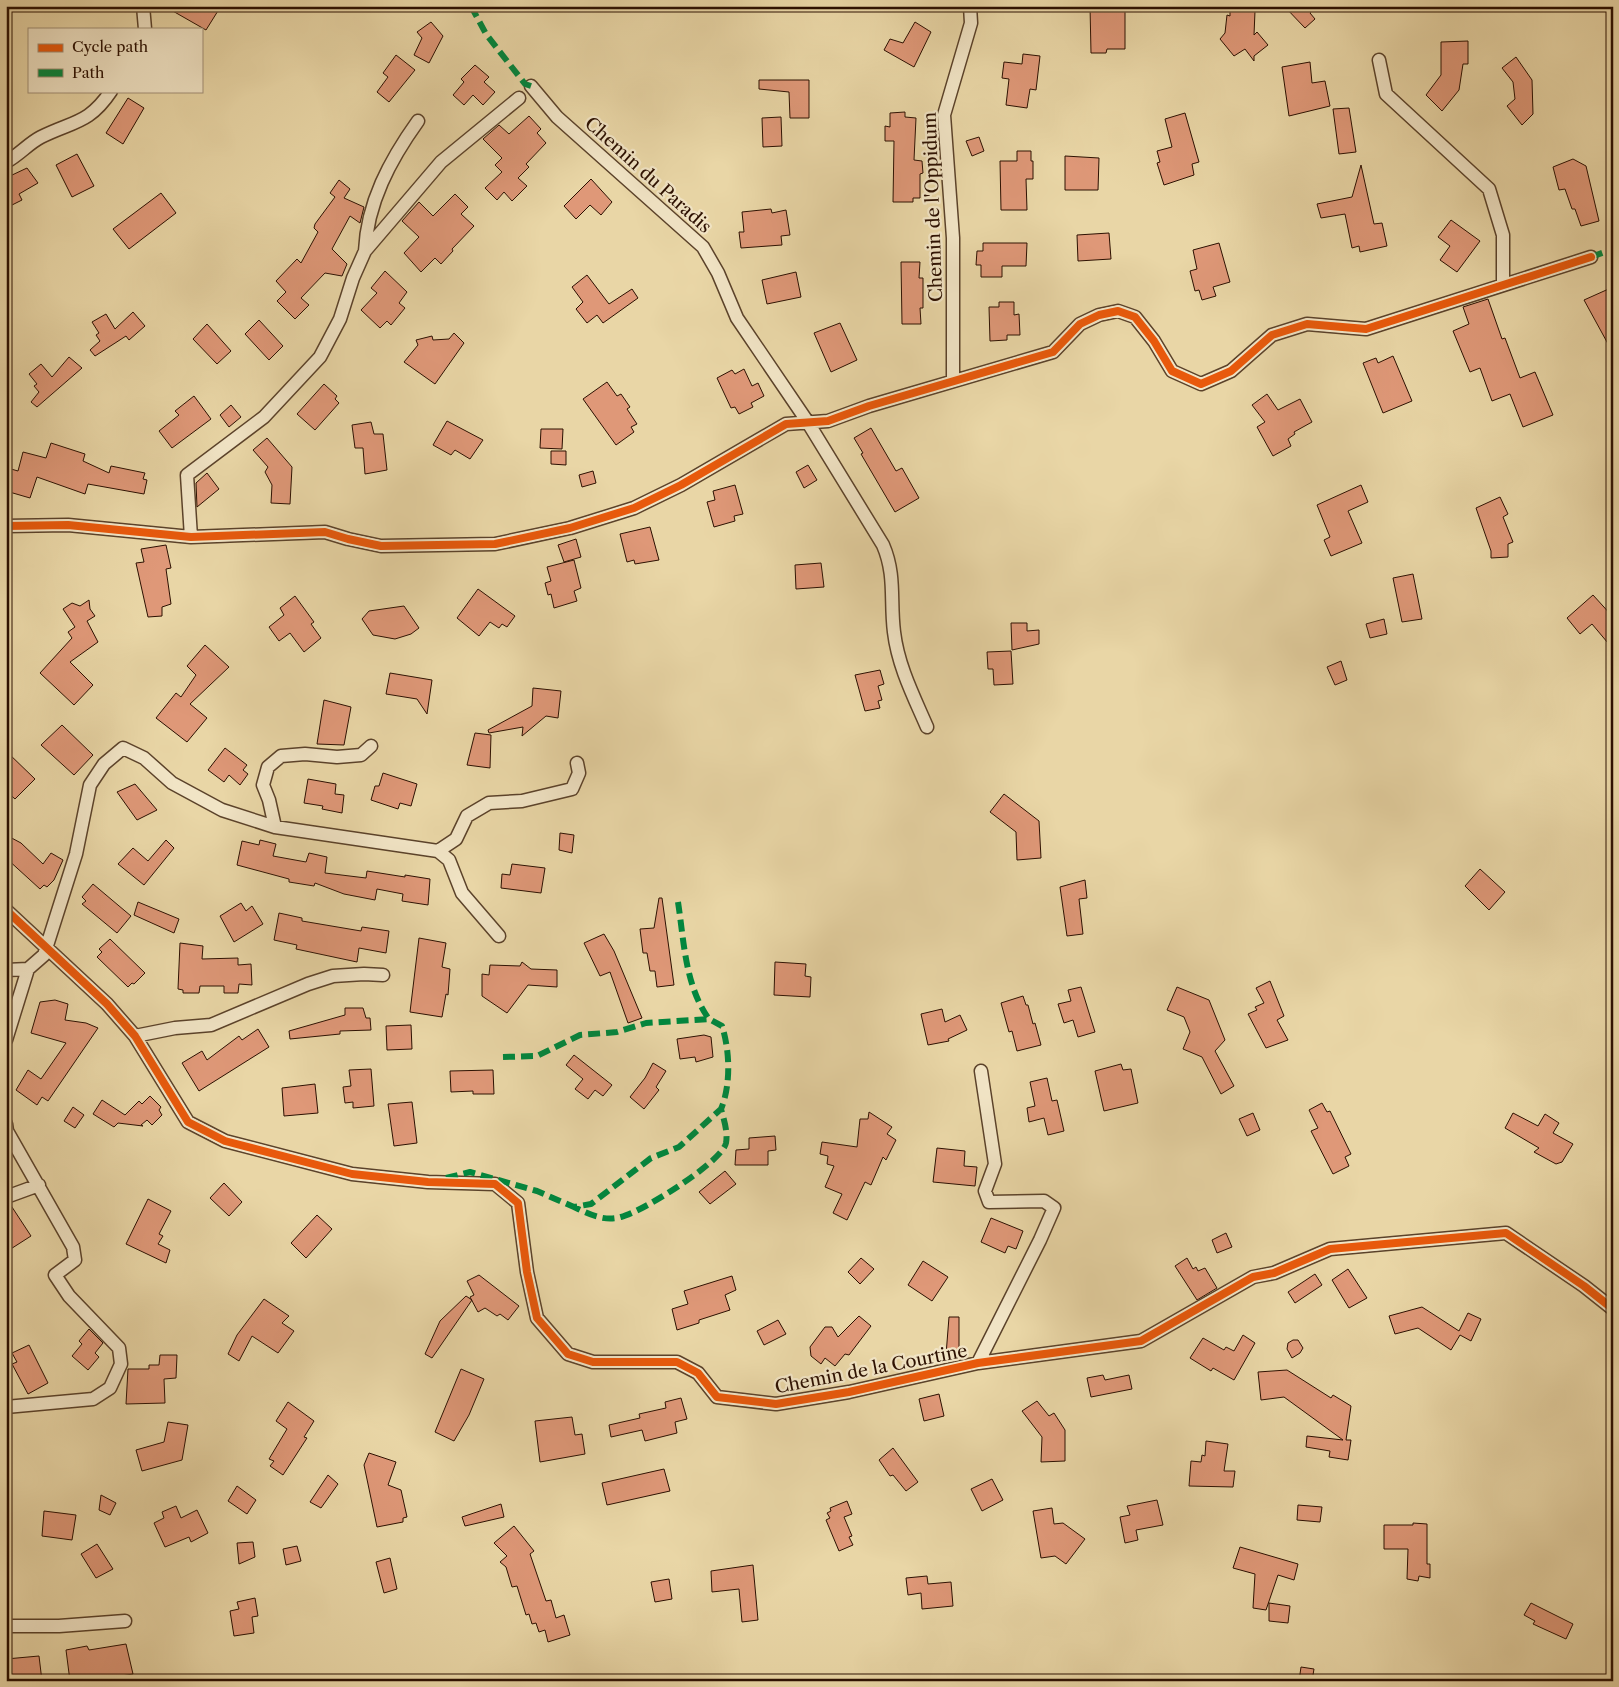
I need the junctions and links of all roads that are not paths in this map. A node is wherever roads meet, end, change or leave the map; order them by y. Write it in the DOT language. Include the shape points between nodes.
graph roads {
  1 [pos="143,6"];
  2 [pos="970,6"];
  3 [pos="145,28"];
  4 [pos="1379,60"];
  5 [pos="531,86"];
  6 [pos="110,92"];
  7 [pos="519,98"];
  8 [pos="418,121"];
  9 [pos="6,162"];
  10 [pos="365,251"];
  11 [pos="1591,257"];
  12 [pos="1503,285"];
  13 [pos="953,380"];
  14 [pos="807,421"];
  15 [pos="6,526"];
  16 [pos="191,537"];
  17 [pos="927,727"];
  18 [pos="371,746"];
  19 [pos="577,763"];
  20 [pos="275,827"];
  21 [pos="438,851"];
  22 [pos="6,910"];
  23 [pos="499,936"];
  24 [pos="47,948"];
  25 [pos="28,969"];
  26 [pos="6,970"];
  27 [pos="383,976"];
  28 [pos="135,1036"];
  29 [pos="6,1040"];
  30 [pos="981,1071"];
  31 [pos="6,1124"];
  32 [pos="39,1185"];
  33 [pos="6,1197"];
  34 [pos="1613,1309"];
  35 [pos="978,1363"];
  36 [pos="6,1407"];
  37 [pos="125,1621"];
  38 [pos="6,1626"];
  1 -- 3 [label="street"];
  2 -- 13 [label="street, Chemin de l'Oppidum" via="971,23 944,115 953,238"];
  4 -- 12 [label="street" via="1386,94 1489,189 1503,235"];
  5 -- 14 [label="street, Chemin du Paradis" via="557,117 703,247 737,318"];
  6 -- 9 [label="street" via="85,120 40,138"];
  7 -- 10 [label="street" via="442,162"];
  8 -- 10 [label="street" via="398,150 378,191 366,226"];
  10 -- 16 [label="street" via="340,319 320,357 264,417 188,475"];
  11 -- 12 [label="street"];
  12 -- 13 [label="street" via="1366,328 1307,324 1272,335 1231,371 1201,384 1172,371 1135,317 1118,311 1080,324 1053,352"];
  13 -- 14 [label="street" via="828,421"];
  14 -- 16 [label="street" via="786,424 681,485 634,508 570,528 495,544 381,546 325,532"];
  14 -- 17 [label="street, Chemin du Paradis" via="883,545 890,563 894,634 906,682"];
  15 -- 16 [label="street" via="68,525"];
  18 -- 20 [label="street" via="361,755 281,756 268,767 263,785"];
  19 -- 21 [label="street" via="579,773 572,789 522,801 490,803 467,816 456,839"];
  20 -- 21 [label="street"];
  20 -- 24 [label="street" via="222,810 172,783 144,758 123,748 104,764 90,785 76,854"];
  21 -- 23 [label="street" via="450,860 462,893"];
  22 -- 24 [label="street, Chemin de la Courtine"];
  24 -- 25 [label="street" via="44,956"];
  24 -- 28 [label="street, Chemin de la Courtine" via="107,1004"];
  25 -- 26 [label="street"];
  25 -- 29 [label="street"];
  27 -- 28 [label="street" via="333,976 211,1025"];
  28 -- 35 [label="street, Chemin de la Courtine" via="188,1122 225,1141 352,1174 428,1182 495,1184 518,1203 537,1318 568,1354 593,1362 677,1362 698,1373 717,1397 776,1404 849,1392"];
  30 -- 35 [label="street" via="994,1164 985,1191 989,1202 1044,1201 1054,1208"];
  31 -- 32 [label="street"];
  32 -- 33 [label="street"];
  32 -- 36 [label="street" via="72,1247 75,1260 55,1275 69,1296 119,1348 121,1364 110,1388 93,1399"];
  34 -- 35 [label="street, Chemin de la Courtine" via="1506,1233 1330,1249 1274,1273 1248,1279 1141,1341"];
  37 -- 38 [label="street"];
}
